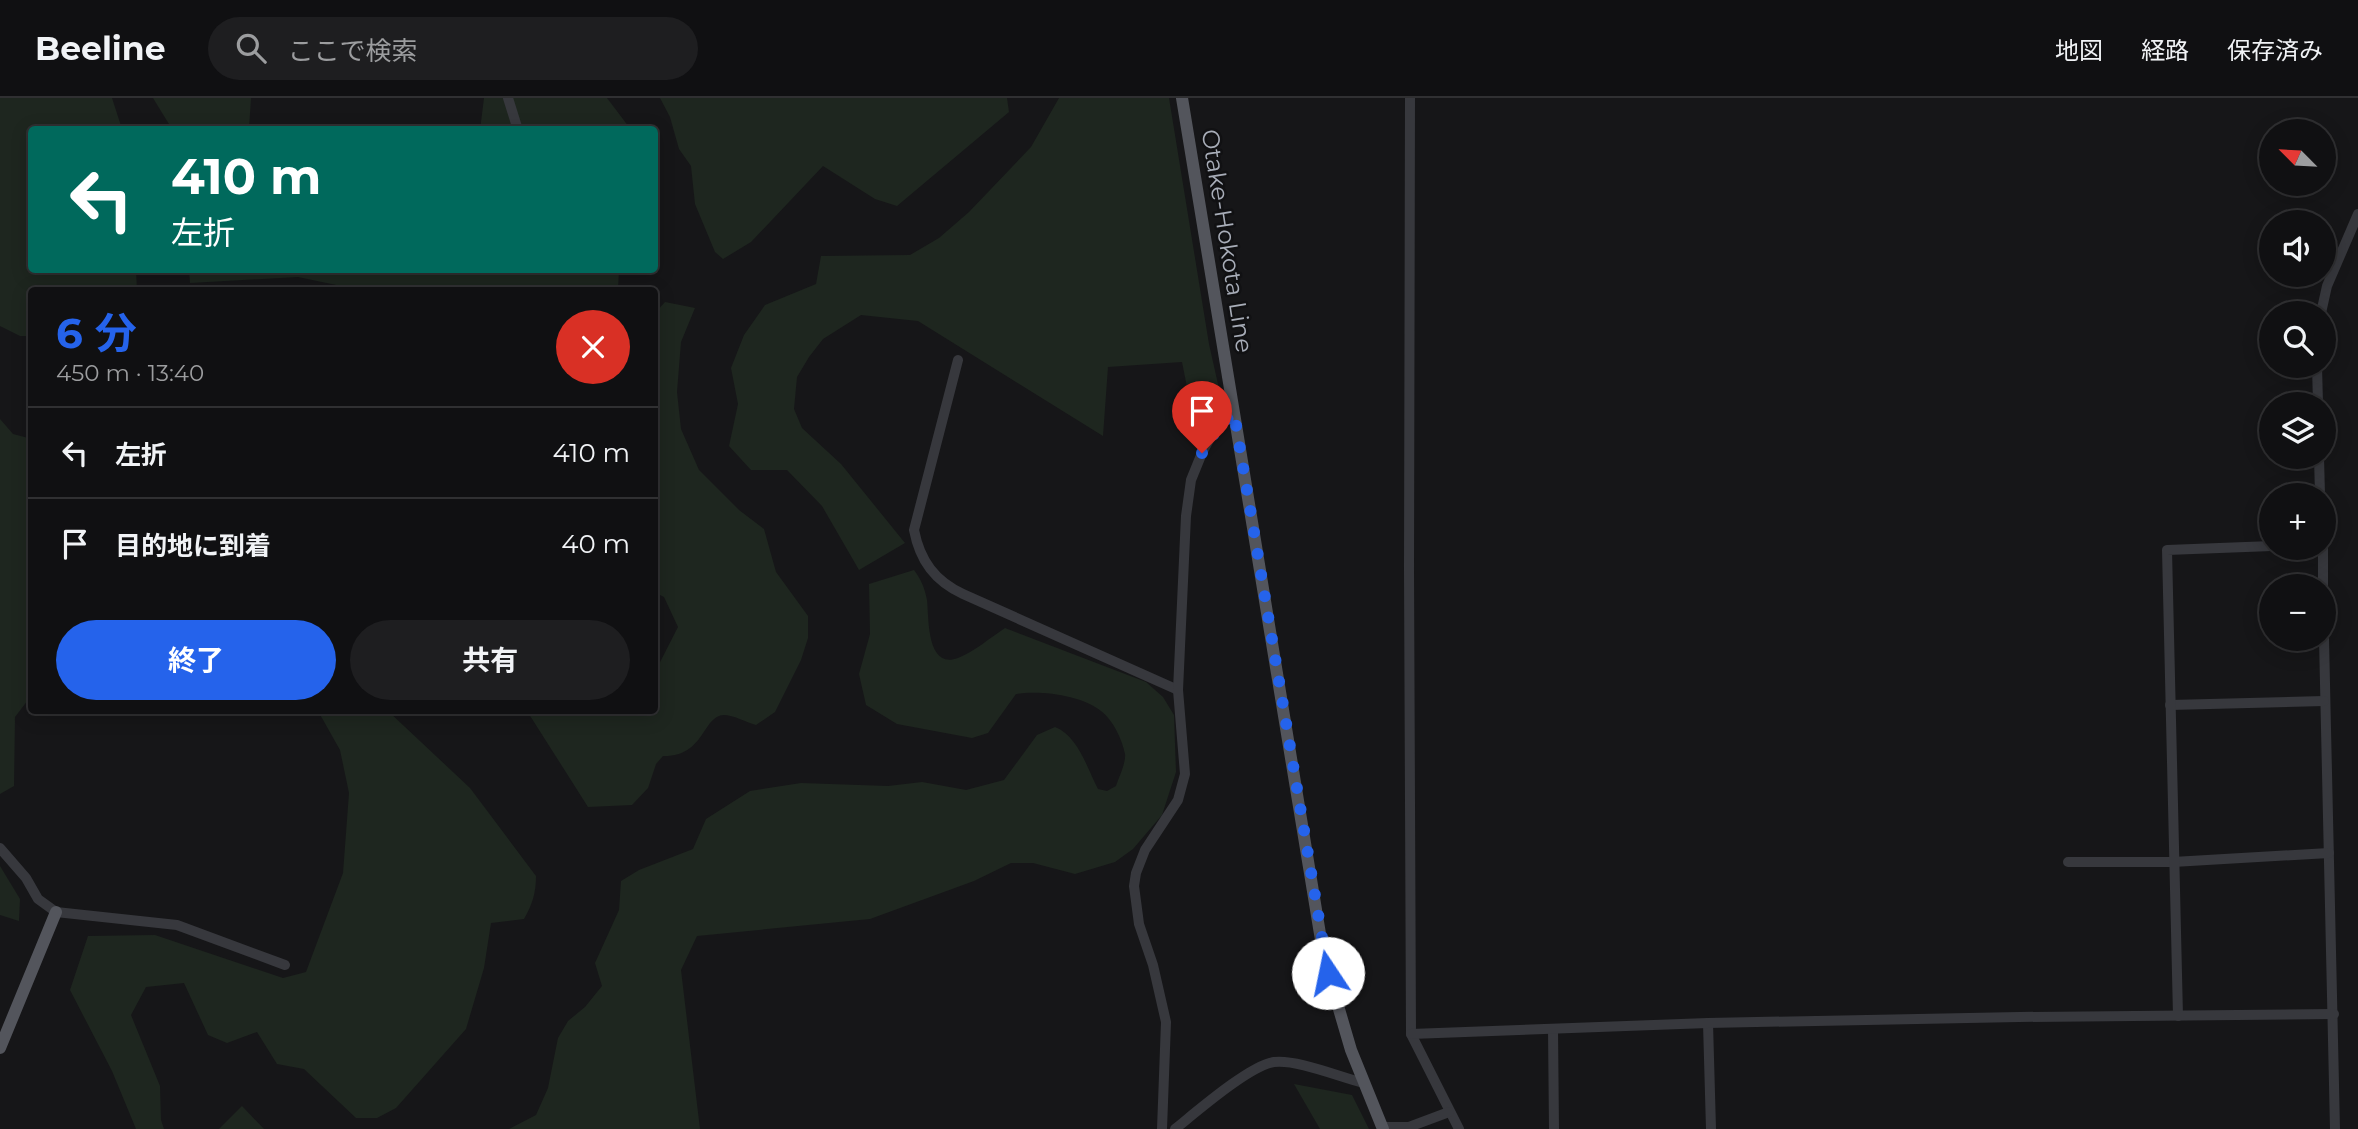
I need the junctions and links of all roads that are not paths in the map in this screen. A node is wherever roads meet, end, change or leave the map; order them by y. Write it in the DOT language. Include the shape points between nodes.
graph roads {
  1 [pos="508,98"];
  2 [pos="1182,98"];
  3 [pos="1410,98"];
  4 [pos="517,126"];
  5 [pos="2358,215"];
  6 [pos="2324,301"];
  7 [pos="958,360"];
  8 [pos="1234,413"];
  9 [pos="2259,546"];
  10 [pos="2324,651"];
  11 [pos="1178,690"];
  12 [pos="2325,701"];
  13 [pos="2170,705"];
  14 [pos="0,848"];
  15 [pos="2329,853"];
  16 [pos="2068,862"];
  17 [pos="2173,862"];
  18 [pos="56,912"];
  19 [pos="285,965"];
  20 [pos="2334,1014"];
  21 [pos="2178,1016"];
  22 [pos="1708,1023"];
  23 [pos="1553,1029"];
  24 [pos="1411,1034"];
  25 [pos="0,1048"];
  26 [pos="1364,1083"];
  27 [pos="1449,1112"];
  28 [pos="1383,1128"];
  29 [pos="1162,1129"];
  30 [pos="1175,1129"];
  31 [pos="1459,1129"];
  32 [pos="1554,1129"];
  33 [pos="1711,1129"];
  34 [pos="2335,1129"];
  1 -- 4 [label="street"];
  2 -- 8 [label="main road, Otake-Hokota Line"];
  3 -- 24 [label="street"];
  5 -- 6 [label="street"];
  7 -- 11 [label="street" via="914,530 934,575 955,590"];
  8 -- 11 [label="street" via="1210,438 1191,480"];
  8 -- 26 [label="main road, Otake-Hokota Line" via="1324,958"];
  9 -- 13 [label="street" via="2167,550"];
  10 -- 12 [label="street"];
  11 -- 29 [label="street" via="1185,753 1183,783 1178,800 1140,861 1134,886 1139,924 1166,1022"];
  12 -- 13 [label="street"];
  12 -- 15 [label="street"];
  13 -- 17 [label="street"];
  14 -- 18 [label="street" via="38,899"];
  15 -- 17 [label="street"];
  15 -- 20 [label="street"];
  16 -- 17 [label="street"];
  17 -- 21 [label="street"];
  18 -- 19 [label="street" via="177,925"];
  18 -- 25 [label="main road"];
  20 -- 21 [label="street"];
  20 -- 34 [label="street"];
  21 -- 22 [label="street"];
  22 -- 23 [label="street"];
  22 -- 33 [label="street"];
  23 -- 24 [label="street"];
  23 -- 32 [label="street"];
  24 -- 27 [label="street"];
  26 -- 28 [label="main road, Otake-Hokota Line"];
  26 -- 30 [label="street" via="1273,1062 1223,1090"];
  27 -- 28 [label="street" via="1409,1127"];
  27 -- 31 [label="street"];
}
